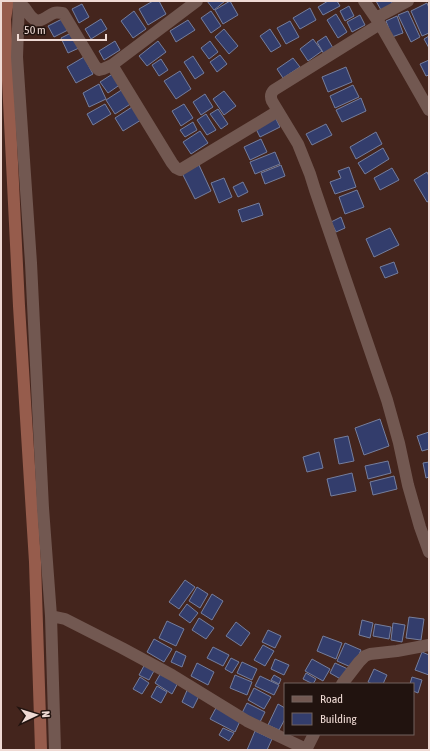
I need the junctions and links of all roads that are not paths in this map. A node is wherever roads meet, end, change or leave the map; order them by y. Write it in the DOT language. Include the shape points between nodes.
graph roads {
  1 [pos="197,1"];
  2 [pos="364,1"];
  3 [pos="408,1"];
  4 [pos="19,2"];
  5 [pos="378,22"];
  6 [pos="112,65"];
  7 [pos="429,110"];
  8 [pos="278,111"];
  9 [pos="429,552"];
  10 [pos="51,616"];
  11 [pos="429,645"];
  12 [pos="343,683"];
  13 [pos="314,735"];
  14 [pos="55,750"];
  15 [pos="306,750"];
  1 -- 6 [label="street"];
  2 -- 5 [label="street"];
  3 -- 5 [label="street"];
  4 -- 6 [label="street" via="37,21 53,13 63,14 95,66 103,70"];
  4 -- 10 [label="street" via="17,57"];
  5 -- 7 [label="street"];
  5 -- 8 [label="street" via="274,90 271,97"];
  6 -- 8 [label="street" via="172,163 180,170"];
  8 -- 9 [label="street" via="298,144 310,174 380,378"];
  10 -- 14 [label="street"];
  10 -- 15 [label="street" via="65,619 122,648 247,721"];
  11 -- 12 [label="street" via="365,656"];
  13 -- 15 [label="street"];
}
